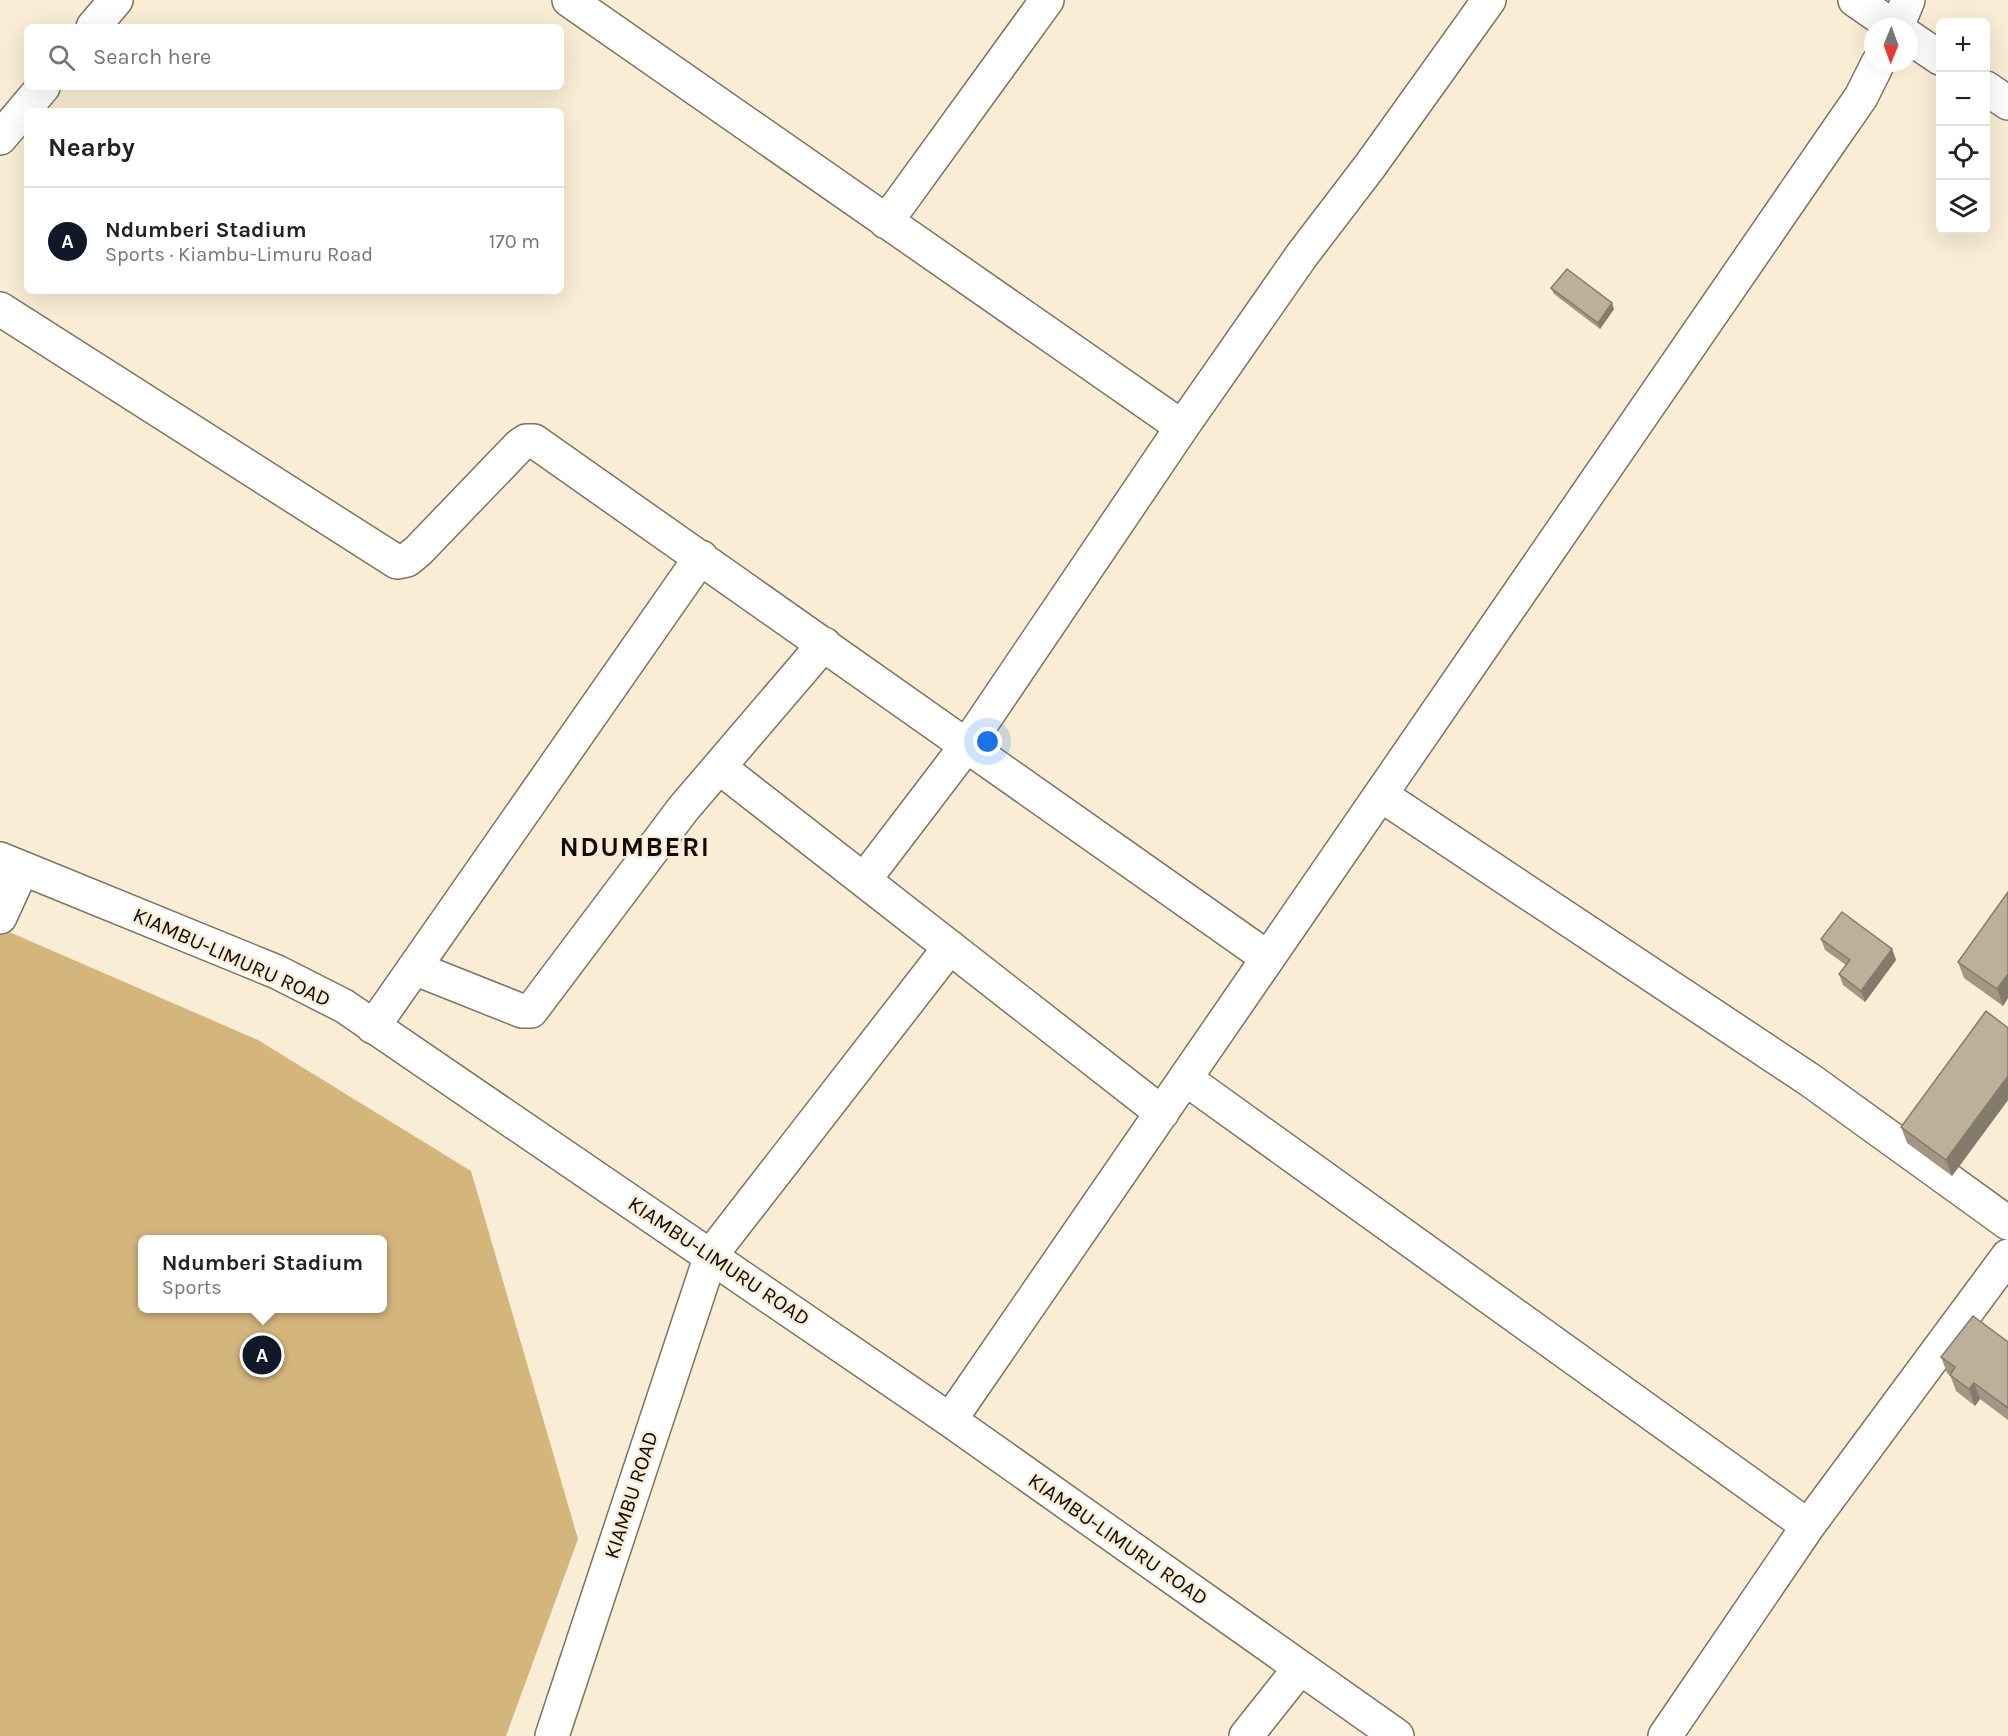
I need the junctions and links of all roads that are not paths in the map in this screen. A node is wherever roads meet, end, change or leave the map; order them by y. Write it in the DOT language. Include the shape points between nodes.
graph roads {
  1 [pos="116,0"];
  2 [pos="1047,0"];
  3 [pos="1489,0"];
  4 [pos="1855,0"];
  5 [pos="1908,0"];
  6 [pos="590,6"];
  7 [pos="1882,18"];
  8 [pos="1899,18"];
  9 [pos="96,24"];
  10 [pos="1918,43"];
  11 [pos="1936,55"];
  12 [pos="1873,72"];
  13 [pos="40,90"];
  14 [pos="1990,91"];
  15 [pos="2008,104"];
  16 [pos="25,108"];
  17 [pos="24,110"];
  18 [pos="0,138"];
  19 [pos="886,222"];
  20 [pos="0,309"];
  21 [pos="1182,428"];
  22 [pos="701,557"];
  23 [pos="824,644"];
  24 [pos="967,745"];
  25 [pos="719,767"];
  26 [pos="1381,795"];
  27 [pos="11,864"];
  28 [pos="864,880"];
  29 [pos="0,917"];
  30 [pos="950,947"];
  31 [pos="1268,958"];
  32 [pos="414,968"];
  33 [pos="373,1027"];
  34 [pos="1186,1079"];
  35 [pos="1162,1113"];
  36 [pos="2008,1223"];
  37 [pos="711,1255"];
  38 [pos="2008,1256"];
  39 [pos="950,1420"];
  40 [pos="1808,1526"];
  41 [pos="1300,1668"];
  42 [pos="552,1736"];
  43 [pos="1246,1736"];
  44 [pos="1397,1736"];
  45 [pos="1665,1736"];
  1 -- 9 [label="main road"];
  2 -- 19 [label="main road"];
  3 -- 21 [label="main road" via="1302,255"];
  4 -- 7 [label="main road"];
  5 -- 8 [label="main road"];
  6 -- 19 [label="main road"];
  10 -- 11 [label="main road"];
  12 -- 26 [label="main road" via="1854,107"];
  13 -- 16 [label="main road"];
  14 -- 15 [label="main road"];
  17 -- 18 [label="main road"];
  19 -- 21 [label="main road"];
  20 -- 22 [label="main road" via="397,562 418,551 526,441 543,446"];
  21 -- 24 [label="main road"];
  22 -- 23 [label="main road"];
  22 -- 32 [label="main road"];
  23 -- 24 [label="main road"];
  23 -- 25 [label="main road"];
  24 -- 28 [label="main road"];
  24 -- 31 [label="main road"];
  25 -- 28 [label="main road"];
  25 -- 32 [label="main road" via="531,1011 522,1011"];
  26 -- 31 [label="main road"];
  26 -- 36 [label="main road" via="1810,1080"];
  27 -- 29 [label="main road"];
  27 -- 33 [label="main road, KIAMBU-LIMURU ROAD" via="277,972 344,1006"];
  28 -- 30 [label="main road"];
  30 -- 35 [label="main road"];
  30 -- 37 [label="main road, KIAMBU ROAD"];
  31 -- 34 [label="main road"];
  32 -- 33 [label="main road"];
  33 -- 37 [label="main road, KIAMBU-LIMURU ROAD"];
  34 -- 35 [label="main road"];
  34 -- 40 [label="main road"];
  35 -- 39 [label="main road"];
  37 -- 39 [label="main road, KIAMBU-LIMURU ROAD"];
  37 -- 42 [label="main road, KIAMBU ROAD"];
  38 -- 40 [label="main road"];
  39 -- 41 [label="main road, KIAMBU-LIMURU ROAD"];
  40 -- 45 [label="main road"];
  41 -- 43 [label="main road"];
  41 -- 44 [label="main road, KIAMBU-LIMURU ROAD"];
}
